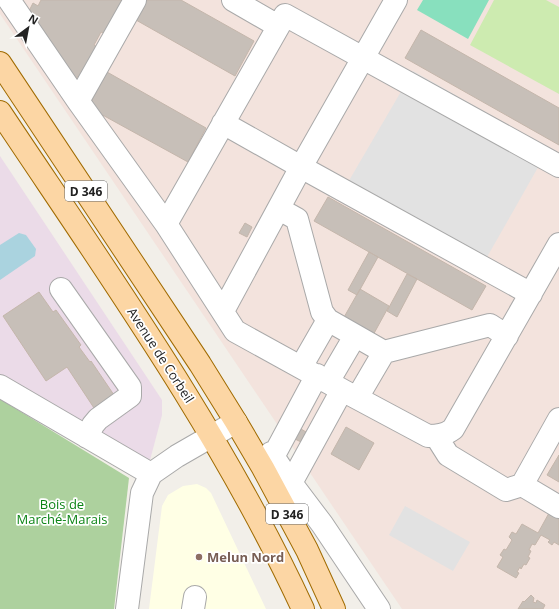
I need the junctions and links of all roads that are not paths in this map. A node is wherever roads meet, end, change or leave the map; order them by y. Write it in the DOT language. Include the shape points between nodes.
graph roads {
  1 [pos="9,0"];
  2 [pos="135,0"];
  3 [pos="396,0"];
  4 [pos="241,2"];
  5 [pos="278,26"];
  6 [pos="364,57"];
  7 [pos="0,63"];
  8 [pos="78,101"];
  9 [pos="0,112"];
  10 [pos="223,123"];
  11 [pos="559,166"];
  12 [pos="301,167"];
  13 [pos="279,208"];
  14 [pos="166,224"];
  15 [pos="559,244"];
  16 [pos="61,289"];
  17 [pos="531,294"];
  18 [pos="223,311"];
  19 [pos="328,320"];
  20 [pos="355,336"];
  21 [pos="507,336"];
  22 [pos="384,352"];
  23 [pos="329,382"];
  24 [pos="0,386"];
  25 [pos="559,419"];
  26 [pos="236,422"];
  27 [pos="212,436"];
  28 [pos="436,436"];
  29 [pos="87,437"];
  30 [pos="151,474"];
  31 [pos="291,483"];
  32 [pos="522,485"];
  33 [pos="559,507"];
  34 [pos="127,609"];
  35 [pos="304,609"];
  36 [pos="334,609"];
  37 [pos="379,609"];
  1 -- 8 [label="street"];
  2 -- 8 [label="street"];
  3 -- 6 [label="street"];
  4 -- 5 [label="street"];
  5 -- 6 [label="street" via="285,15"];
  5 -- 10 [label="street"];
  6 -- 11 [label="street"];
  6 -- 12 [label="street"];
  7 -- 26 [label="main road, D 346"];
  8 -- 14 [label="street"];
  9 -- 27 [label="main road, Avenue de Corbeil / D 346" via="159,349"];
  10 -- 12 [label="street"];
  10 -- 14 [label="street"];
  12 -- 13 [label="street"];
  12 -- 17 [label="street"];
  13 -- 18 [label="street"];
  13 -- 19 [label="street" via="297,218 322,312"];
  14 -- 18 [label="street"];
  15 -- 17 [label="street"];
  16 -- 29 [label="street" via="130,386 130,396 98,419"];
  17 -- 21 [label="street"];
  18 -- 23 [label="street" via="235,330"];
  19 -- 20 [label="street"];
  19 -- 23 [label="street"];
  20 -- 22 [label="street"];
  20 -- 23 [label="street"];
  21 -- 22 [label="street" via="490,325"];
  21 -- 28 [label="street" via="453,429"];
  22 -- 23 [label="street"];
  23 -- 28 [label="street" via="428,436"];
  23 -- 31 [label="street"];
  23 -- 31 [label="street" via="272,455"];
  24 -- 29 [label="street"];
  25 -- 32 [label="street"];
  26 -- 27 [label="street"];
  26 -- 36 [label="main road, D 346" via="307,550"];
  27 -- 30 [label="street"];
  27 -- 35 [label="main road, Avenue de Corbeil / D 346"];
  28 -- 32 [label="street" via="448,456 506,490"];
  29 -- 30 [label="street"];
  30 -- 34 [label="street" via="142,493"];
  31 -- 37 [label="street"];
  32 -- 33 [label="street"];
}
